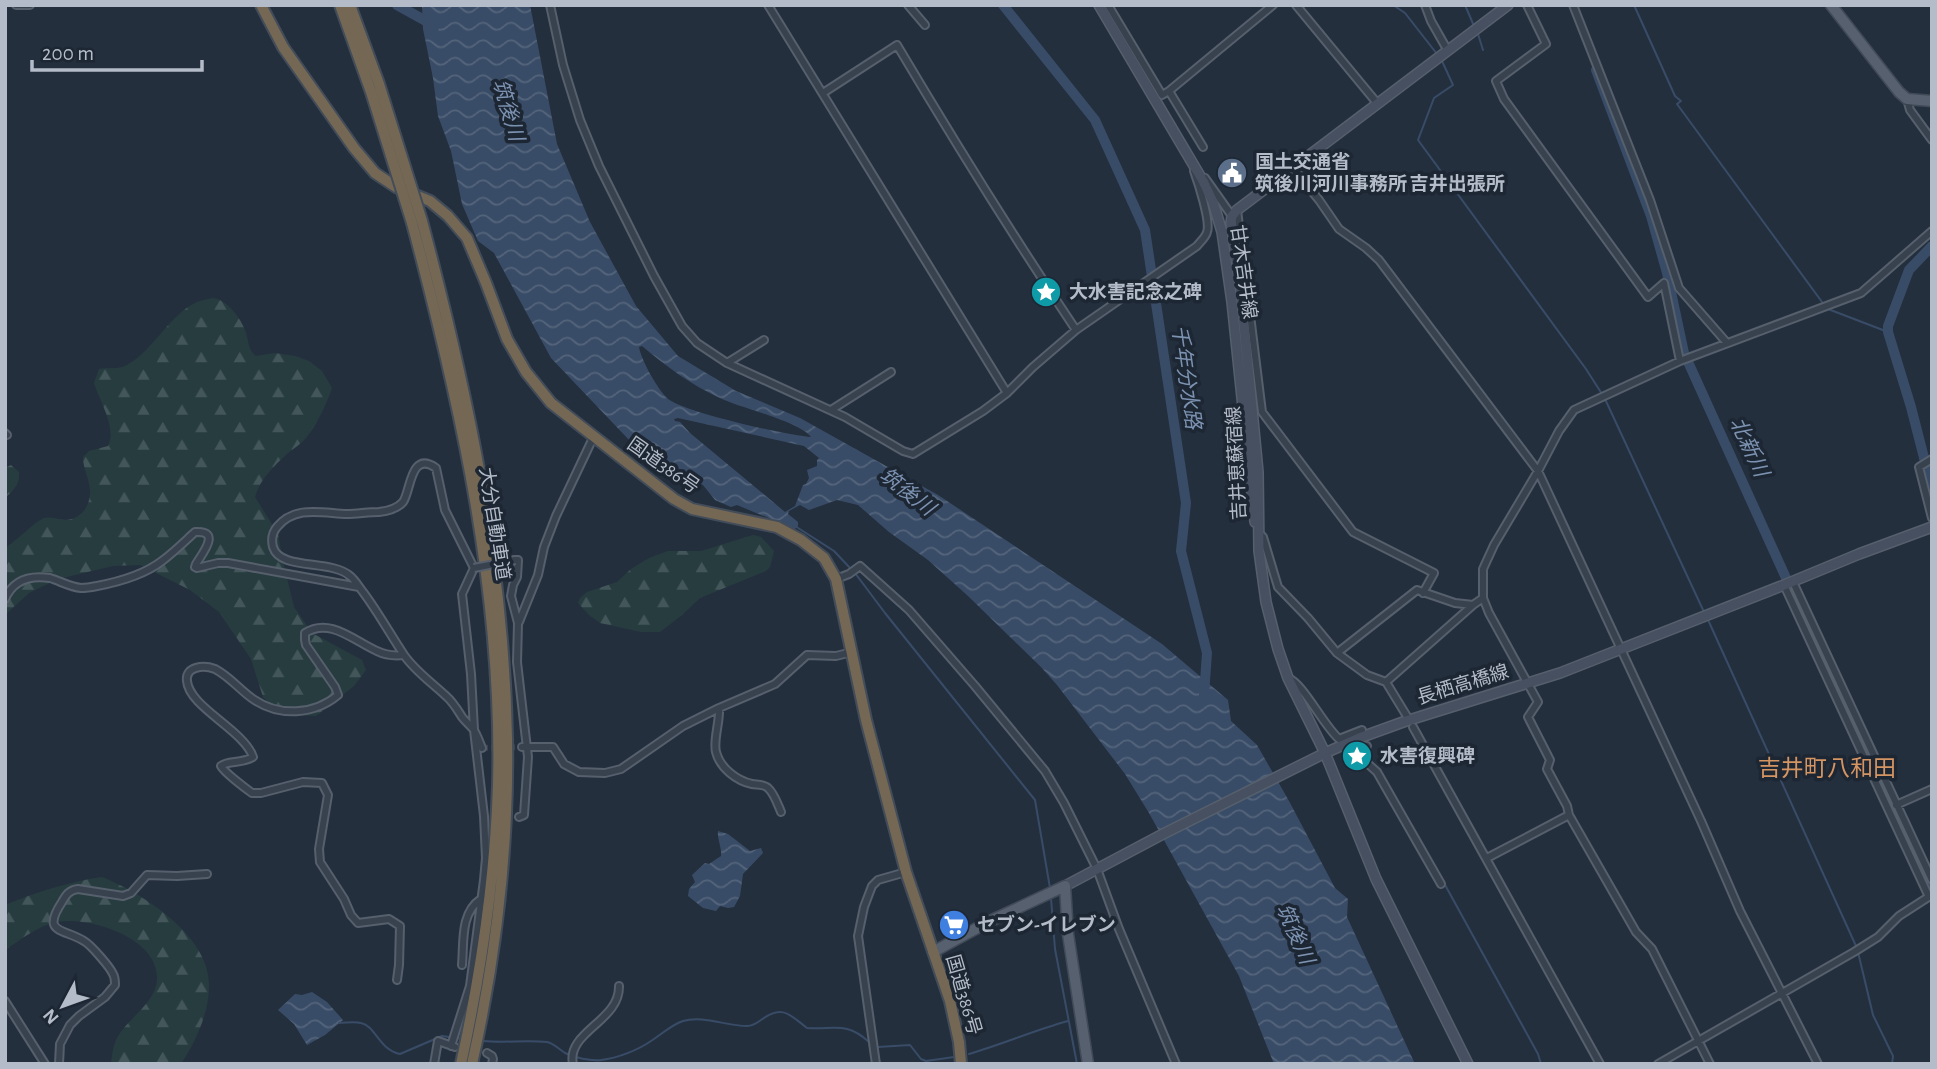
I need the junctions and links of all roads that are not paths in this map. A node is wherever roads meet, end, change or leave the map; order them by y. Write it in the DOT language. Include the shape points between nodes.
graph roads {
  1 [pos="16,5"];
  2 [pos="30,5"];
  3 [pos="261,5"];
  4 [pos="340,5"];
  5 [pos="350,5"];
  6 [pos="550,5"];
  7 [pos="768,5"];
  8 [pos="908,5"];
  9 [pos="1099,5"];
  10 [pos="1108,5"];
  11 [pos="1273,5"];
  12 [pos="1296,5"];
  13 [pos="1425,5"];
  14 [pos="1508,5"];
  15 [pos="1527,5"];
  16 [pos="1573,5"];
  17 [pos="1831,5"];
  18 [pos="925,25"];
  19 [pos="1443,55"];
  20 [pos="1169,91"];
  21 [pos="823,93"];
  22 [pos="1907,99"];
  23 [pos="1932,101"];
  24 [pos="1377,103"];
  25 [pos="1932,140"];
  26 [pos="1203,147"];
  27 [pos="1189,156"];
  28 [pos="1293,168"];
  29 [pos="1234,213"];
  30 [pos="417,222"];
  31 [pos="1932,231"];
  32 [pos="1076,330"];
  33 [pos="764,340"];
  34 [pos="1727,342"];
  35 [pos="1680,361"];
  36 [pos="727,363"];
  37 [pos="891,372"];
  38 [pos="1007,393"];
  39 [pos="831,410"];
  40 [pos="593,438"];
  41 [pos="1932,459"];
  42 [pos="1538,471"];
  43 [pos="1932,518"];
  44 [pos="1932,527"];
  45 [pos="1258,532"];
  46 [pos="474,568"];
  47 [pos="836,579"];
  48 [pos="1789,583"];
  49 [pos="359,587"];
  50 [pos="1423,593"];
  51 [pos="1483,598"];
  52 [pos="5,599"];
  53 [pos="1473,605"];
  54 [pos="518,624"];
  55 [pos="1621,650"];
  56 [pos="852,652"];
  57 [pos="1337,653"];
  58 [pos="404,655"];
  59 [pos="1288,678"];
  60 [pos="1386,682"];
  61 [pos="1528,683"];
  62 [pos="719,708"];
  63 [pos="1408,718"];
  64 [pos="1413,727"];
  65 [pos="474,730"];
  66 [pos="1362,730"];
  67 [pos="1367,746"];
  68 [pos="524,747"];
  69 [pos="482,748"];
  70 [pos="1321,755"];
  71 [pos="1932,789"];
  72 [pos="1896,805"];
  73 [pos="781,812"];
  74 [pos="1569,815"];
  75 [pos="519,817"];
  76 [pos="1487,858"];
  77 [pos="1102,867"];
  78 [pos="906,872"];
  79 [pos="207,874"];
  80 [pos="1932,880"];
  81 [pos="1441,884"];
  82 [pos="1065,886"];
  83 [pos="1930,896"];
  84 [pos="481,899"];
  85 [pos="933,952"];
  86 [pos="462,965"];
  87 [pos="397,980"];
  88 [pos="619,986"];
  89 [pos="1782,994"];
  90 [pos="5,1001"];
  91 [pos="1698,1041"];
  92 [pos="487,1054"];
  93 [pos="45,1064"];
  94 [pos="60,1064"];
  95 [pos="434,1064"];
  96 [pos="461,1064"];
  97 [pos="472,1064"];
  98 [pos="492,1064"];
  99 [pos="573,1064"];
  100 [pos="876,1064"];
  101 [pos="961,1064"];
  102 [pos="1088,1064"];
  103 [pos="1176,1064"];
  104 [pos="1468,1064"];
  105 [pos="1601,1064"];
  106 [pos="1658,1064"];
  107 [pos="1710,1064"];
  108 [pos="1818,1064"];
  1 -- 2 [label="street"];
  3 -- 40 [label="highway, 国道386号" via="282,47 375,173 430,201 467,238 507,339 526,372 551,403"];
  4 -- 30 [label="highway, 大分自動車道, bridge"];
  5 -- 30 [label="highway, 大分自動車道, bridge" via="379,84"];
  6 -- 36 [label="street" via="580,120 625,219 682,326 697,343"];
  7 -- 21 [label="street"];
  8 -- 18 [label="street"];
  9 -- 27 [label="main road, 甘木吉井線"];
  10 -- 20 [label="street" via="1163,95"];
  11 -- 20 [label="street"];
  12 -- 24 [label="street"];
  13 -- 19 [label="street"];
  14 -- 19 [label="main road"];
  15 -- 35 [label="street" via="1546,44 1496,81 1504,99 1648,297 1664,283"];
  16 -- 34 [label="street" via="1650,200 1679,288"];
  17 -- 22 [label="main road"];
  19 -- 24 [label="main road"];
  20 -- 26 [label="street"];
  21 -- 32 [label="street" via="897,45"];
  21 -- 38 [label="street"];
  22 -- 23 [label="main road"];
  22 -- 25 [label="street"];
  24 -- 28 [label="main road"];
  27 -- 29 [label="street"];
  27 -- 32 [label="street" via="1207,232 1197,246"];
  27 -- 45 [label="main road, 甘木吉井線" via="1213,202 1222,232"];
  28 -- 29 [label="main road"];
  28 -- 42 [label="street" via="1339,229 1379,260"];
  29 -- 45 [label="main road, 吉井恵蘇宿線" via="1231,224 1258,472"];
  29 -- 50 [label="street" via="1262,412 1353,532 1434,573"];
  30 -- 96 [label="highway, 大分自動車道" via="470,477 495,686 498,786 491,886"];
  30 -- 97 [label="highway, 大分自動車道" via="457,359 480,473 502,634 505,837 496,930"];
  31 -- 34 [label="street" via="1861,293"];
  32 -- 38 [label="street"];
  33 -- 36 [label="street"];
  34 -- 35 [label="street"];
  35 -- 42 [label="street" via="1574,410"];
  36 -- 39 [label="street"];
  37 -- 39 [label="street"];
  38 -- 39 [label="street" via="913,454"];
  40 -- 47 [label="highway, 国道386号" via="692,509 778,527 801,540 824,558"];
  40 -- 54 [label="street" via="556,516"];
  41 -- 43 [label="street" via="1919,467"];
  42 -- 51 [label="street" via="1483,569"];
  42 -- 55 [label="street"];
  44 -- 48 [label="main road, 長栖高橋線"];
  45 -- 57 [label="street" via="1278,587"];
  45 -- 59 [label="main road, 吉井恵蘇宿線" via="1266,602"];
  46 -- 49 [label="street" via="445,510 436,468 426,464 414,471 405,499 395,509 346,514 311,510 290,517 275,529 273,546 283,559 337,568"];
  46 -- 54 [label="street, bridge" via="518,560 511,596"];
  46 -- 65 [label="street" via="462,594"];
  47 -- 56 [label="highway, 国道386号"];
  47 -- 77 [label="street" via="860,566 909,610 1045,771"];
  48 -- 55 [label="main road, 長栖高橋線"];
  48 -- 72 [label="street"];
  48 -- 83 [label="street"];
  49 -- 52 [label="street" via="228,564 197,568 209,538 200,531 162,562 122,579 82,588 29,578 18,582"];
  49 -- 58 [label="street"];
  50 -- 53 [label="street"];
  50 -- 57 [label="street" via="1417,590"];
  51 -- 53 [label="street"];
  51 -- 61 [label="street"];
  53 -- 60 [label="street"];
  54 -- 68 [label="street"];
  55 -- 61 [label="main road, 長栖高橋線"];
  55 -- 89 [label="street"];
  56 -- 62 [label="street" via="807,655 775,684"];
  56 -- 78 [label="highway, 国道386号"];
  57 -- 60 [label="street" via="1367,675"];
  58 -- 65 [label="street"];
  58 -- 87 [label="street" via="376,651 336,629 313,628 304,640 338,695 328,704 291,712 253,699 216,669 192,669 186,679 202,705 239,737 253,757 224,763 225,773 252,793 303,782 322,783 328,795 320,862 358,923 389,919 400,926"];
  59 -- 66 [label="street" via="1295,680 1339,738"];
  59 -- 70 [label="main road, 吉井恵蘇宿線"];
  60 -- 63 [label="street"];
  61 -- 70 [label="main road, 長栖高橋線" via="1406,721"];
  61 -- 74 [label="street" via="1538,702 1528,716"];
  62 -- 68 [label="street" via="610,773 579,772 564,764 553,747"];
  62 -- 73 [label="street" via="715,745 720,761 741,781 769,789"];
  64 -- 76 [label="street"];
  65 -- 69 [label="street"];
  65 -- 84 [label="street" via="488,816"];
  67 -- 81 [label="street" via="1357,754 1377,772"];
  68 -- 75 [label="street" via="528,757 526,802 524,815"];
  70 -- 77 [label="main road"];
  70 -- 104 [label="main road" via="1376,879"];
  71 -- 72 [label="street"];
  72 -- 80 [label="street"];
  74 -- 76 [label="street"];
  74 -- 91 [label="street" via="1636,932 1652,950"];
  76 -- 105 [label="street"];
  77 -- 82 [label="main road"];
  77 -- 103 [label="street" via="1119,929"];
  78 -- 85 [label="highway, 国道386号"];
  78 -- 100 [label="street" via="872,886 858,936"];
  79 -- 94 [label="street" via="147,876 123,896 78,889 66,894 53,925 87,942 114,975 115,985 70,1025 60,1044"];
  82 -- 85 [label="main road"];
  82 -- 102 [label="main road"];
  83 -- 89 [label="street" via="1878,937"];
  84 -- 86 [label="street" via="467,917"];
  84 -- 95 [label="street" via="470,986 453,1042 438,1041"];
  85 -- 101 [label="highway, 国道386号" via="953,1012"];
  88 -- 99 [label="street" via="612,1008 579,1040"];
  89 -- 91 [label="street"];
  89 -- 108 [label="street"];
  90 -- 93 [label="street"];
  91 -- 106 [label="street"];
  91 -- 107 [label="street"];
  92 -- 98 [label="street" via="494,1059"];
}
